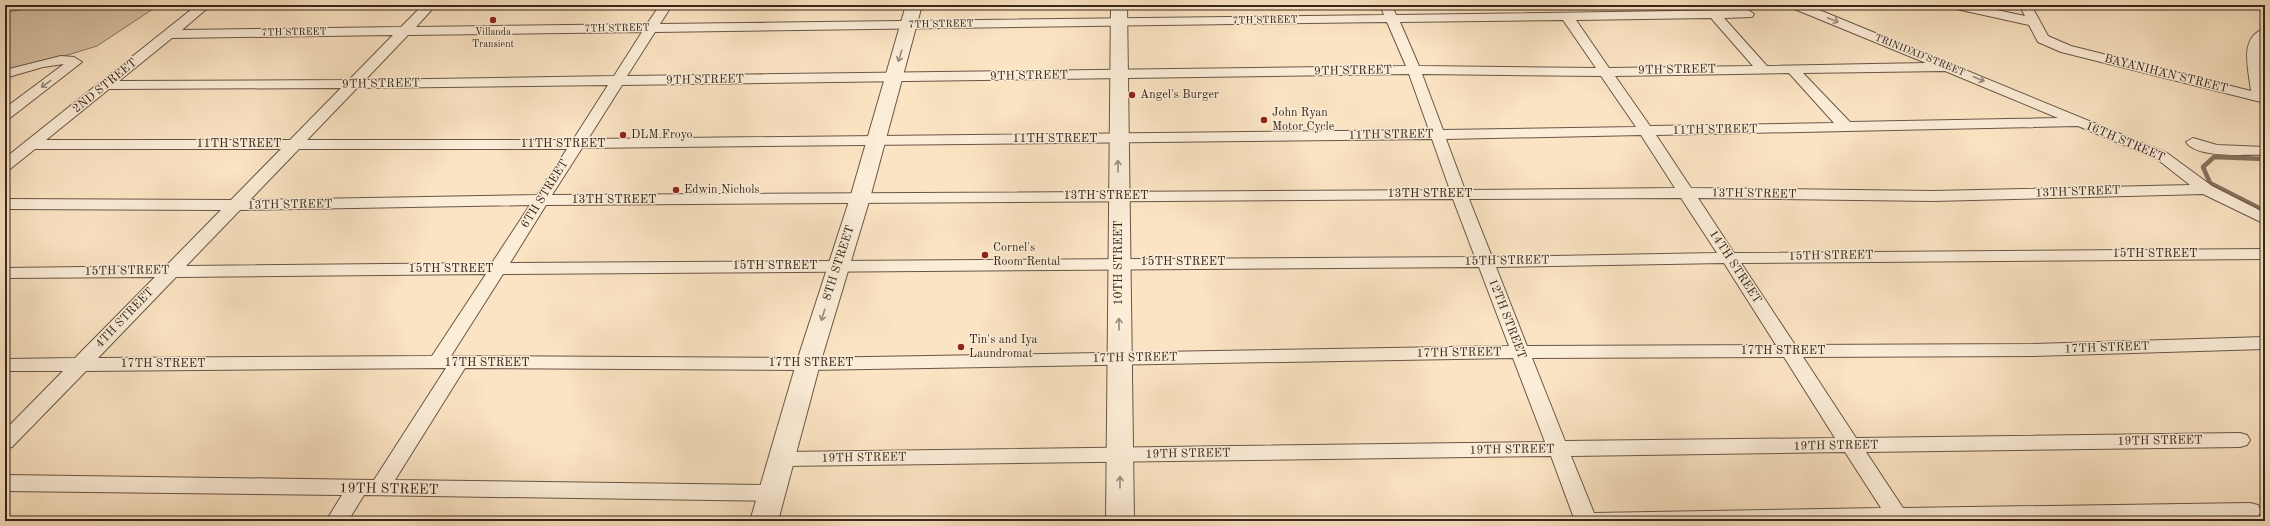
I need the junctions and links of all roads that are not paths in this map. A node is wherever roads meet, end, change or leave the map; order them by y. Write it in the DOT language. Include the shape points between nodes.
graph roads {
  1 [pos="204,5"];
  2 [pos="430,5"];
  3 [pos="666,5"];
  4 [pos="1796,5"];
  5 [pos="1956,5"];
  6 [pos="2025,5"];
  7 [pos="1389,12"];
  8 [pos="1119,13"];
  9 [pos="912,14"];
  10 [pos="1714,14"];
  11 [pos="1748,14"];
  12 [pos="1567,16"];
  13 [pos="2034,22"];
  14 [pos="652,28"];
  15 [pos="406,31"];
  16 [pos="2265,33"];
  17 [pos="169,34"];
  18 [pos="1950,67"];
  19 [pos="1762,68"];
  20 [pos="1791,68"];
  21 [pos="1414,70"];
  22 [pos="1606,72"];
  23 [pos="5,74"];
  24 [pos="1118,75"];
  25 [pos="894,78"];
  26 [pos="617,80"];
  27 [pos="352,84"];
  28 [pos="108,85"];
  29 [pos="2262,98"];
  30 [pos="2044,107"];
  31 [pos="5,115"];
  32 [pos="2079,122"];
  33 [pos="1846,127"];
  34 [pos="1646,131"];
  35 [pos="1438,135"];
  36 [pos="1118,139"];
  37 [pos="875,140"];
  38 [pos="2193,142"];
  39 [pos="293,144"];
  40 [pos="576,144"];
  41 [pos="31,145"];
  42 [pos="2265,151"];
  43 [pos="5,166"];
  44 [pos="2206,189"];
  45 [pos="1686,192"];
  46 [pos="1459,194"];
  47 [pos="1119,196"];
  48 [pos="860,198"];
  49 [pos="542,200"];
  50 [pos="5,204"];
  51 [pos="235,206"];
  52 [pos="2265,219"];
  53 [pos="2265,254"];
  54 [pos="1728,257"];
  55 [pos="1485,262"];
  56 [pos="1119,263"];
  57 [pos="838,266"];
  58 [pos="498,269"];
  59 [pos="171,270"];
  60 [pos="5,273"];
  61 [pos="2265,343"];
  62 [pos="1789,351"];
  63 [pos="1520,352"];
  64 [pos="1120,358"];
  65 [pos="438,362"];
  66 [pos="460,362"];
  67 [pos="80,364"];
  68 [pos="808,364"];
  69 [pos="5,365"];
  70 [pos="2240,440"];
  71 [pos="5,442"];
  72 [pos="1850,445"];
  73 [pos="1558,449"];
  74 [pos="1120,455"];
  75 [pos="784,459"];
  76 [pos="5,483"];
  77 [pos="358,488"];
  78 [pos="379,489"];
  79 [pos="773,492"];
  80 [pos="2250,511"];
  81 [pos="1898,519"];
  82 [pos="337,521"];
  83 [pos="764,521"];
  84 [pos="1120,521"];
  85 [pos="1586,521"];
  86 [pos="1595,521"];
  1 -- 17 [label="street, 2ND STREET"];
  2 -- 15 [label="street, 4TH STREET"];
  3 -- 14 [label="street, 6TH STREET"];
  4 -- 18 [label="street, TRINIDAD STREET, one-way"];
  5 -- 13 [label="street"];
  6 -- 13 [label="street, BAYANIHAN STREET"];
  7 -- 8 [label="street, 7TH STREET"];
  7 -- 12 [label="street, 7TH STREET"];
  7 -- 21 [label="street, 12TH STREET"];
  8 -- 9 [label="street, 7TH STREET"];
  8 -- 24 [label="street, 10TH STREET"];
  9 -- 14 [label="street, 7TH STREET"];
  9 -- 25 [label="street, 8TH STREET, one-way"];
  10 -- 11 [label="street, 7TH STREET"];
  10 -- 12 [label="street, 7TH STREET"];
  10 -- 19 [label="street"];
  12 -- 22 [label="street, 14TH STREET"];
  13 -- 29 [label="street, BAYANIHAN STREET" via="2043,39 2066,49"];
  14 -- 15 [label="street, 7TH STREET"];
  14 -- 26 [label="street, 6TH STREET"];
  15 -- 17 [label="street, 7TH STREET"];
  15 -- 27 [label="street, 4TH STREET"];
  16 -- 29 [label="street" via="2256,39 2252,48"];
  17 -- 28 [label="street, 2ND STREET"];
  18 -- 20 [label="street, 9TH STREET"];
  18 -- 30 [label="street, TRINIDAD STREET, one-way"];
  19 -- 20 [label="street, 9TH STREET"];
  19 -- 22 [label="street, 9TH STREET"];
  20 -- 33 [label="street"];
  21 -- 22 [label="street, 9TH STREET"];
  21 -- 24 [label="street, 9TH STREET"];
  21 -- 35 [label="street, 12TH STREET"];
  22 -- 34 [label="street, 14TH STREET"];
  23 -- 31 [label="street, one-way" via="54,61 75,62"];
  24 -- 25 [label="street, 9TH STREET"];
  24 -- 36 [label="street, 10TH STREET"];
  25 -- 26 [label="street, 9TH STREET"];
  25 -- 37 [label="street, 8TH STREET"];
  26 -- 27 [label="street, 9TH STREET"];
  26 -- 40 [label="street, 6TH STREET"];
  27 -- 28 [label="street, 9TH STREET"];
  27 -- 39 [label="street, 4TH STREET"];
  28 -- 41 [label="street, 2ND STREET"];
  30 -- 32 [label="street, 16TH STREET"];
  32 -- 33 [label="street, 11TH STREET"];
  32 -- 44 [label="street, 16TH STREET" via="2162,156"];
  33 -- 34 [label="street, 11TH STREET"];
  34 -- 35 [label="street, 11TH STREET"];
  34 -- 45 [label="street, 14TH STREET"];
  35 -- 36 [label="street, 11TH STREET"];
  35 -- 46 [label="street, 12TH STREET"];
  36 -- 37 [label="street, 11TH STREET"];
  47 -- 36 [label="street, 10TH STREET, one-way"];
  37 -- 40 [label="street, 11TH STREET"];
  37 -- 48 [label="street, 8TH STREET"];
  38 -- 42 [label="street" via="2223,150"];
  39 -- 40 [label="street, 11TH STREET"];
  39 -- 41 [label="street, 11TH STREET"];
  39 -- 51 [label="street, 4TH STREET"];
  40 -- 49 [label="street, 6TH STREET"];
  41 -- 43 [label="street, 2ND STREET"];
  44 -- 45 [label="street, 13TH STREET" via="1933,196"];
  44 -- 52 [label="street, 16TH STREET"];
  45 -- 46 [label="street, 13TH STREET"];
  45 -- 54 [label="street, 14TH STREET"];
  46 -- 47 [label="street, 13TH STREET"];
  46 -- 55 [label="street, 12TH STREET"];
  47 -- 48 [label="street, 13TH STREET"];
  47 -- 56 [label="street, 10TH STREET"];
  48 -- 49 [label="street, 13TH STREET"];
  48 -- 57 [label="street, 8TH STREET"];
  49 -- 51 [label="street, 13TH STREET"];
  49 -- 58 [label="street, 6TH STREET"];
  50 -- 51 [label="street, 13TH STREET"];
  51 -- 59 [label="street, 4TH STREET"];
  53 -- 54 [label="street, 15TH STREET"];
  54 -- 55 [label="street, 15TH STREET"];
  54 -- 62 [label="street, 14TH STREET"];
  55 -- 56 [label="street, 15TH STREET"];
  55 -- 63 [label="street, 12TH STREET"];
  56 -- 57 [label="street, 15TH STREET"];
  64 -- 56 [label="street, 10TH STREET, one-way"];
  57 -- 58 [label="street, 15TH STREET"];
  57 -- 68 [label="street, 8TH STREET, one-way"];
  58 -- 59 [label="street, 15TH STREET"];
  58 -- 65 [label="street, 6TH STREET"];
  59 -- 60 [label="street, 15TH STREET"];
  59 -- 67 [label="street, 4TH STREET"];
  61 -- 62 [label="street, 17TH STREET" via="2040,350"];
  62 -- 63 [label="street, 17TH STREET"];
  62 -- 72 [label="street, 14TH STREET"];
  63 -- 64 [label="street, 17TH STREET"];
  63 -- 73 [label="street, 12TH STREET"];
  64 -- 68 [label="street, 17TH STREET"];
  64 -- 74 [label="street, 10TH STREET"];
  65 -- 66 [label="street, 17TH STREET"];
  65 -- 67 [label="street, 17TH STREET"];
  66 -- 68 [label="street, 17TH STREET"];
  66 -- 78 [label="street"];
  67 -- 69 [label="street, 17TH STREET"];
  67 -- 71 [label="street, 4TH STREET"];
  68 -- 75 [label="street, 8TH STREET"];
  70 -- 72 [label="street, 19TH STREET"];
  72 -- 73 [label="street, 19TH STREET"];
  72 -- 81 [label="street, 14TH STREET"];
  73 -- 74 [label="street, 19TH STREET"];
  73 -- 85 [label="street, 12TH STREET"];
  74 -- 75 [label="street, 19TH STREET"];
  84 -- 74 [label="street, 10TH STREET, one-way"];
  75 -- 79 [label="street, 8TH STREET"];
  76 -- 77 [label="street, 19TH STREET"];
  77 -- 78 [label="street, 19TH STREET"];
  77 -- 82 [label="street"];
  78 -- 79 [label="street, 19TH STREET"];
  79 -- 83 [label="street, 8TH STREET"];
  80 -- 81 [label="street"];
  81 -- 86 [label="street"];
}
